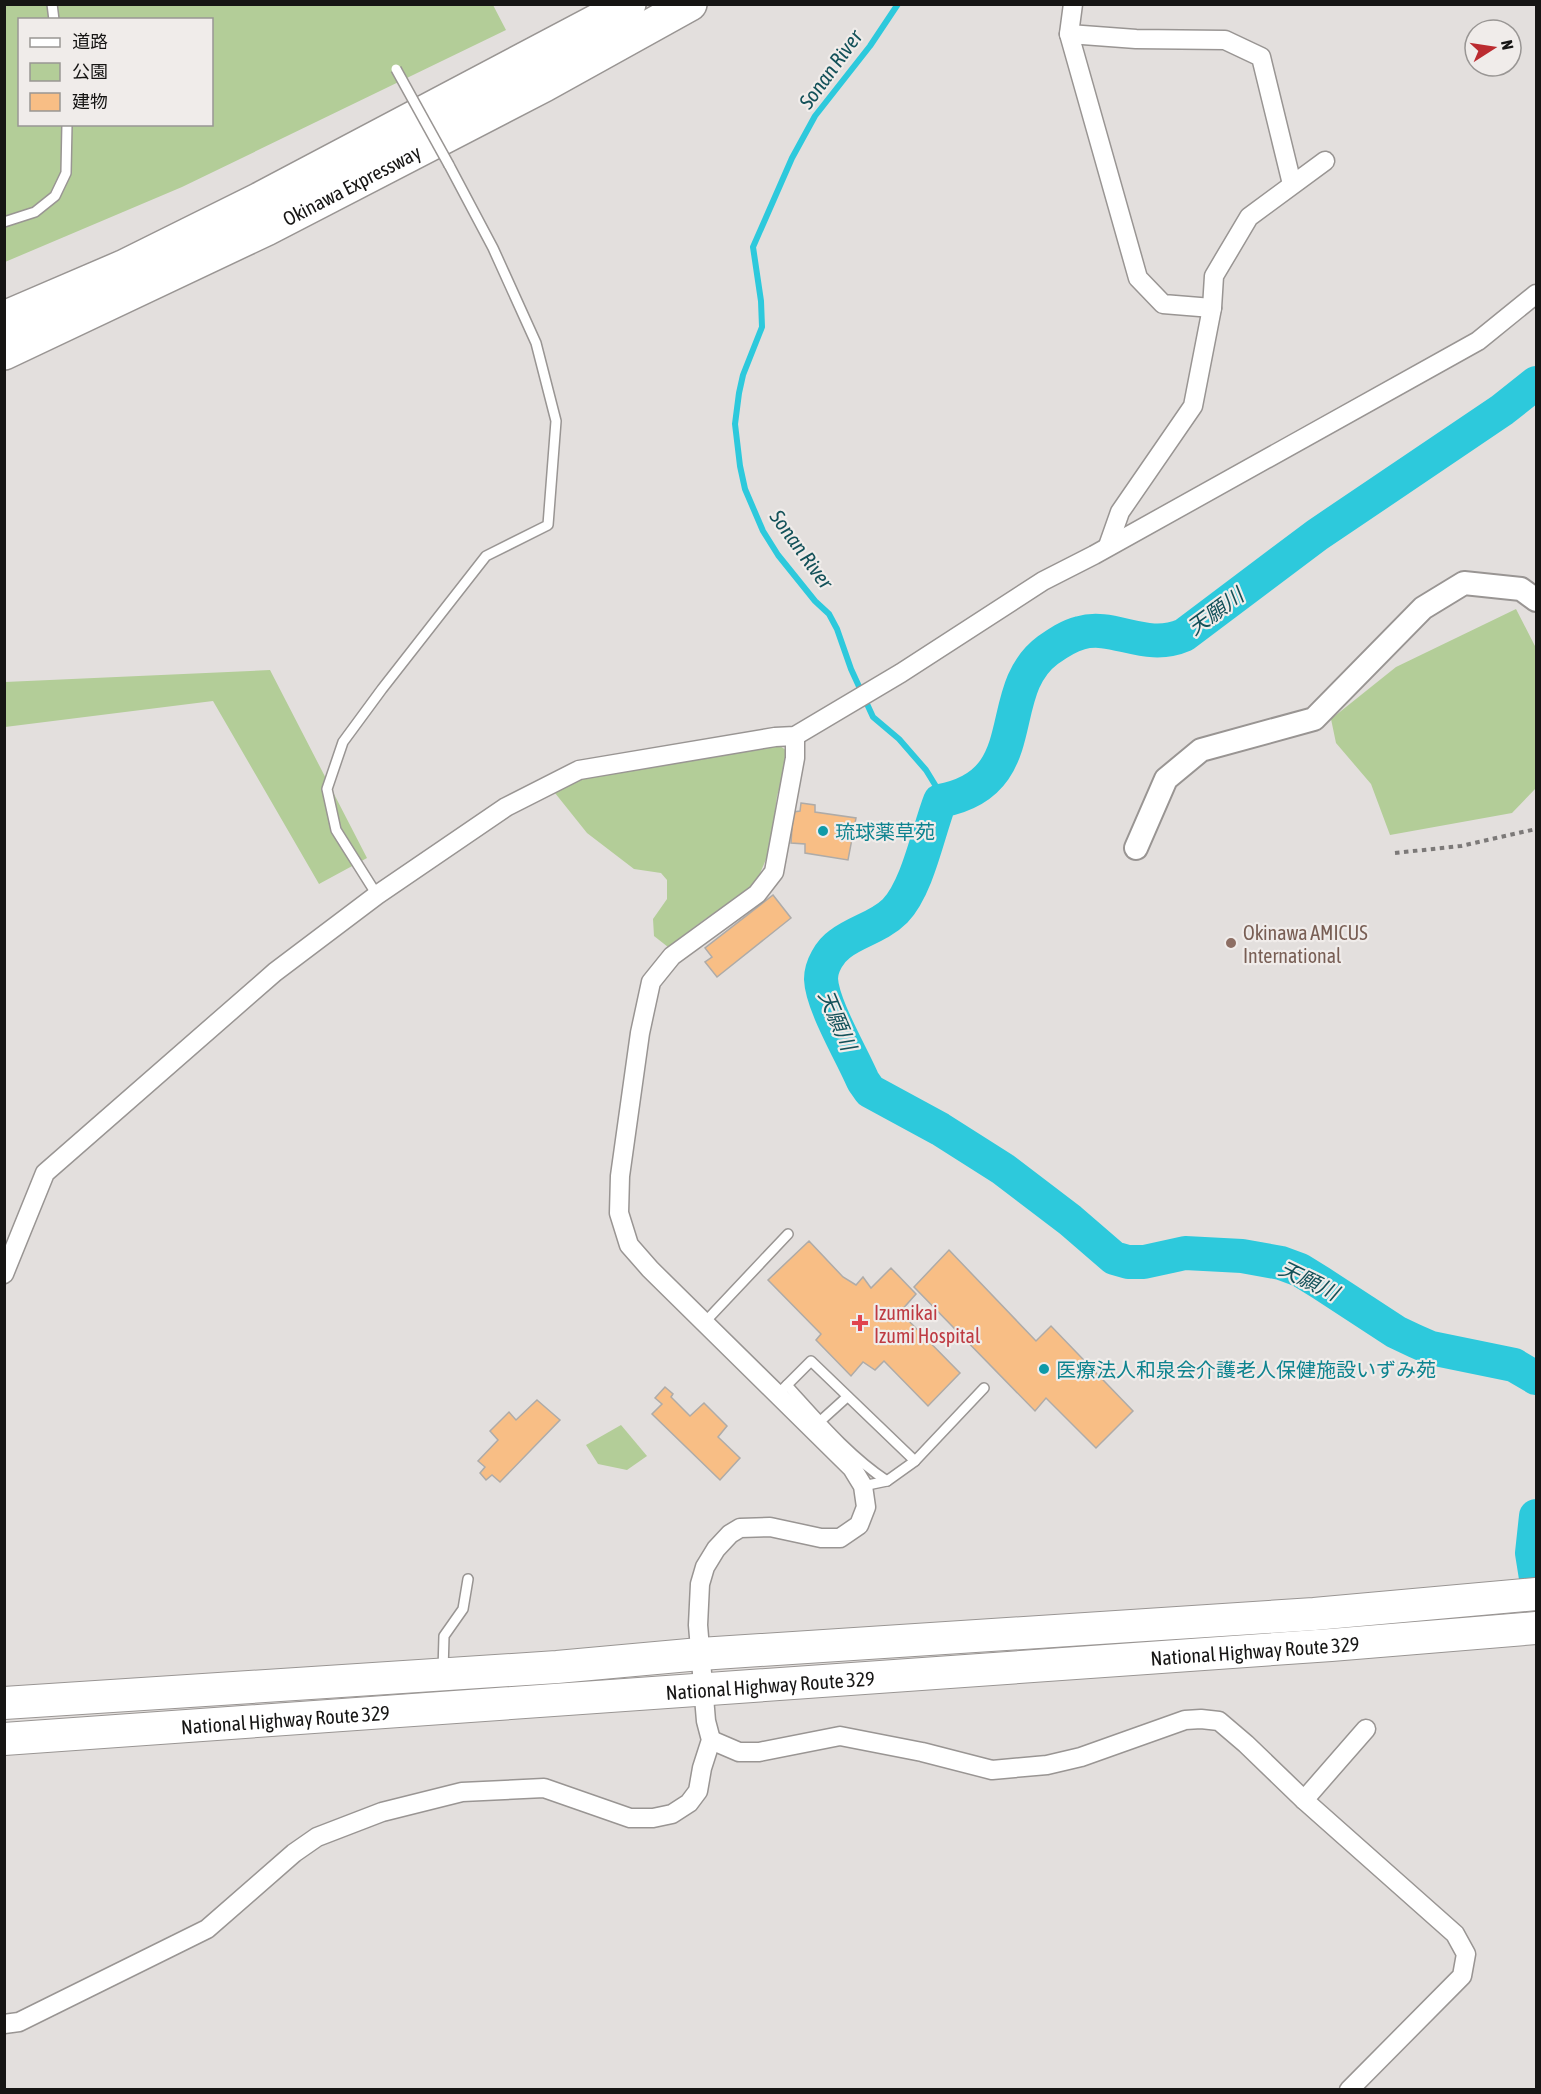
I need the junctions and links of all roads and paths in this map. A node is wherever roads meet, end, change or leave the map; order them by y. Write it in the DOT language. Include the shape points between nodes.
graph roads {
  1 [pos="629,4"];
  2 [pos="690,4"];
  3 [pos="1073,4"];
  4 [pos="1069,34"];
  5 [pos="396,69"];
  6 [pos="67,126"];
  7 [pos="1326,161"];
  8 [pos="1292,184"];
  9 [pos="4,222"];
  10 [pos="1536,294"];
  11 [pos="1212,308"];
  12 [pos="4,318"];
  13 [pos="4,353"];
  14 [pos="1108,546"];
  15 [pos="1536,600"];
  16 [pos="795,736"];
  17 [pos="1536,829"];
  18 [pos="1136,848"];
  19 [pos="1395,853"];
  20 [pos="377,895"];
  21 [pos="788,1234"];
  22 [pos="4,1274"];
  23 [pos="704,1323"];
  24 [pos="984,1388"];
  25 [pos="782,1390"];
  26 [pos="848,1397"];
  27 [pos="816,1425"];
  28 [pos="915,1461"];
  29 [pos="887,1481"];
  30 [pos="863,1486"];
  31 [pos="468,1579"];
  32 [pos="1536,1594"];
  33 [pos="1522,1630"];
  34 [pos="700,1654"];
  35 [pos="443,1673"];
  36 [pos="703,1690"];
  37 [pos="4,1703"];
  38 [pos="1366,1729"];
  39 [pos="4,1739"];
  40 [pos="711,1740"];
  41 [pos="1304,1800"];
  42 [pos="4,2024"];
  43 [pos="1349,2090"];
  1 -- 12 [label="highway, Okinawa Expressway" via="123,267"];
  2 -- 13 [label="highway, Okinawa Expressway" via="266,230"];
  3 -- 4 [label="street"];
  4 -- 8 [label="street" via="1225,40 1261,57"];
  4 -- 11 [label="street" via="1138,278 1163,304"];
  5 -- 20 [label="lane, bridge" via="493,248 536,343 556,421 548,525 486,556 343,742 327,789 336,830"];
  6 -- 9 [label="lane" via="66,173 55,196 35,212"];
  7 -- 8 [label="street"];
  8 -- 11 [label="street" via="1248,218 1214,276"];
  10 -- 14 [label="street" via="1478,341"];
  11 -- 14 [label="street" via="1193,406 1120,512"];
  14 -- 16 [label="street" via="1043,581"];
  15 -- 18 [label="street" via="1521,589 1464,583 1423,608 1314,719 1201,750 1166,779"];
  16 -- 20 [label="street" via="579,771 506,807"];
  16 -- 23 [label="street" via="795,758 774,872 757,894 672,957 651,982 640,1033 620,1176 619,1213 629,1245"];
  17 -- 19 [label="path" via="1461,846"];
  20 -- 22 [label="street" via="275,972 45,1173"];
  21 -- 23 [label="lane"];
  23 -- 25 [label="street"];
  24 -- 28 [label="lane"];
  25 -- 26 [label="lane" via="811,1361"];
  25 -- 27 [label="street"];
  26 -- 27 [label="lane"];
  26 -- 28 [label="lane"];
  27 -- 29 [label="lane"];
  27 -- 30 [label="street"];
  28 -- 29 [label="lane"];
  29 -- 30 [label="lane"];
  30 -- 34 [label="street" via="866,1507 859,1525 840,1538 770,1527 740,1528 730,1534 705,1567 700,1584"];
  31 -- 35 [label="lane" via="463,1609 444,1636"];
  32 -- 34 [label="highway, National Highway Route 329" via="1314,1614"];
  33 -- 36 [label="highway, National Highway Route 329"];
  34 -- 35 [label="highway, National Highway Route 329"];
  34 -- 36 [label="street"];
  35 -- 37 [label="highway, National Highway Route 329"];
  36 -- 39 [label="highway, National Highway Route 329"];
  36 -- 40 [label="street"];
  38 -- 41 [label="street"];
  40 -- 41 [label="street" via="739,1752 759,1752 840,1736 992,1770 1047,1765 1081,1757 1185,1719 1202,1719 1219,1721"];
  40 -- 42 [label="street" via="698,1791 689,1803 672,1814 630,1818 544,1788 462,1792 382,1812 317,1837 207,1929 19,2022"];
  41 -- 43 [label="street" via="1455,1934 1466,1954 1462,1976"];
}
